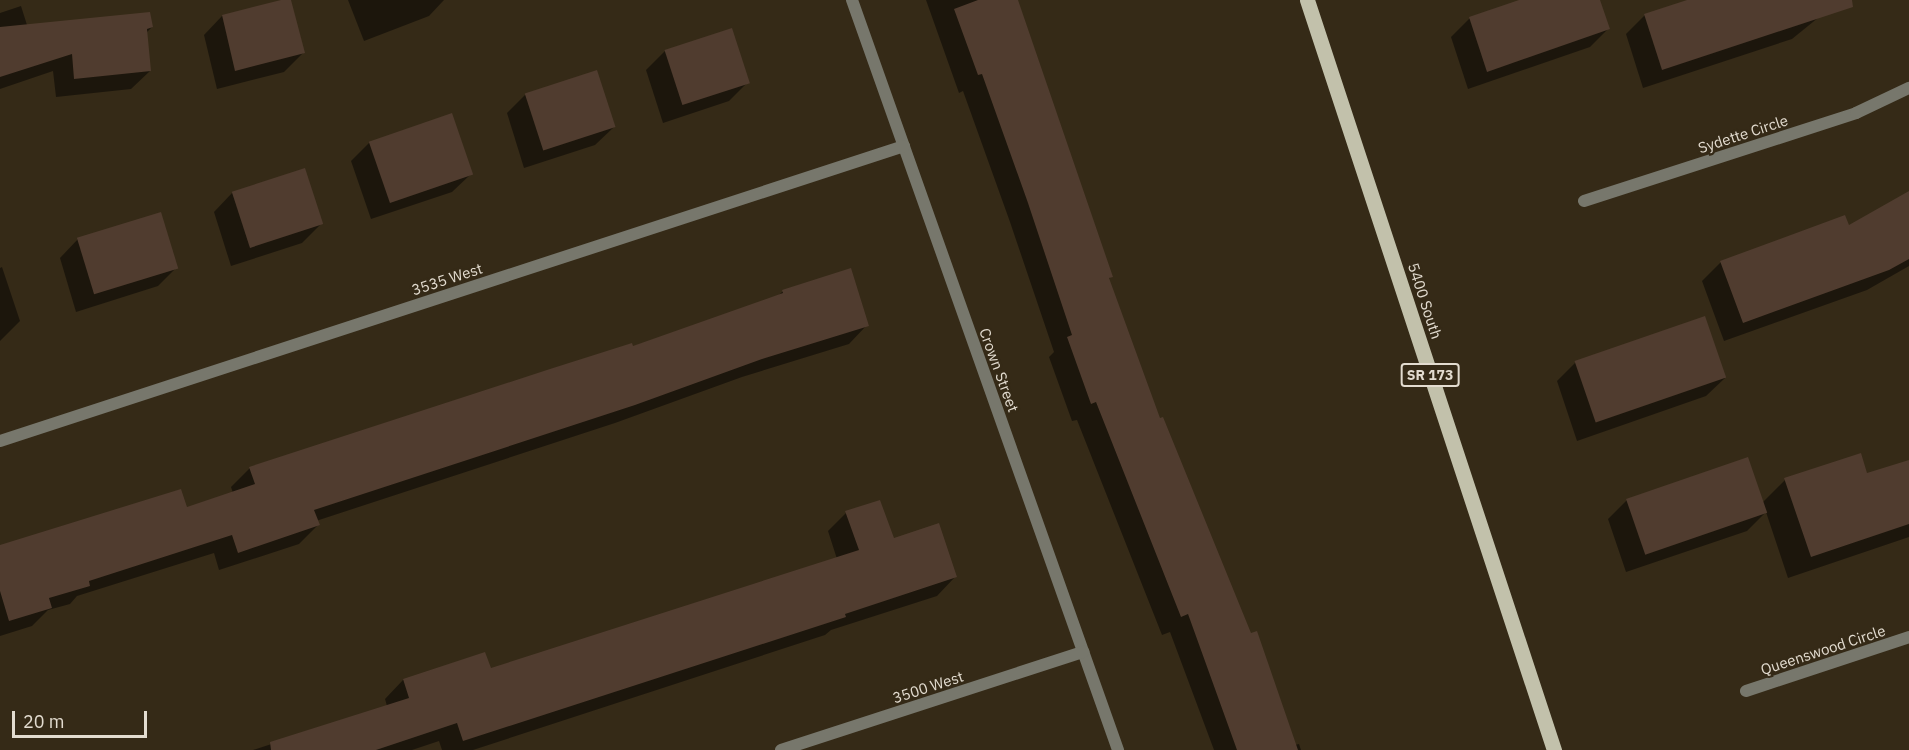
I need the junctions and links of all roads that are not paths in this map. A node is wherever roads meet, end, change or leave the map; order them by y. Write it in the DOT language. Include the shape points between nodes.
graph roads {
  1 [pos="852,0"];
  2 [pos="1307,0"];
  3 [pos="1909,88"];
  4 [pos="904,146"];
  5 [pos="1584,201"];
  6 [pos="0,441"];
  7 [pos="1909,637"];
  8 [pos="1083,652"];
  9 [pos="1746,691"];
  10 [pos="781,750"];
  11 [pos="1118,750"];
  12 [pos="1554,750"];
  1 -- 4 [label="street, Crown Street"];
  2 -- 12 [label="main road, 5400 South / SR 173"];
  3 -- 5 [label="street, Sydette Circle" via="1856,113"];
  4 -- 6 [label="street, 3535 West"];
  4 -- 8 [label="street, Crown Street"];
  7 -- 9 [label="street, Queenswood Circle"];
  8 -- 10 [label="street, 3500 West"];
  8 -- 11 [label="street, Crown Street"];
}
